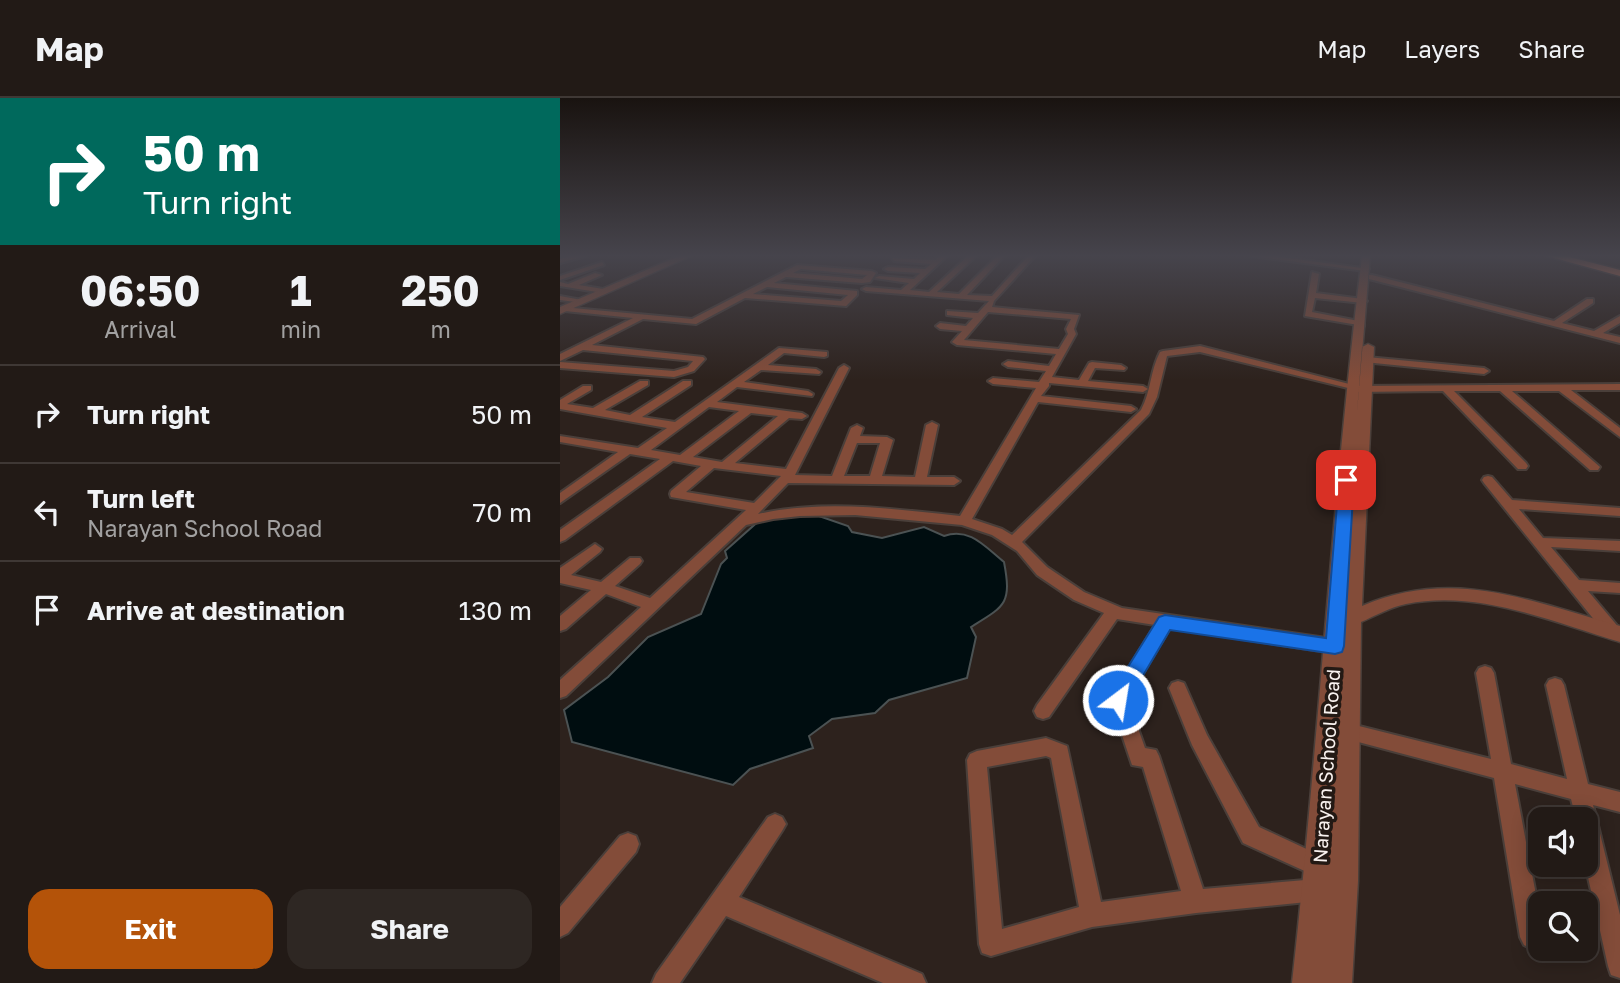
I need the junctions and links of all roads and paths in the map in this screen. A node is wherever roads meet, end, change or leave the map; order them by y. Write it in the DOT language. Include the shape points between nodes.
graph roads {
  1 [pos="587,297"];
  2 [pos="589,297"];
  3 [pos="743,297"];
  4 [pos="762,297"];
  5 [pos="850,297"];
  6 [pos="963,297"];
  7 [pos="996,297"];
  8 [pos="1311,297"];
  9 [pos="1335,297"];
  10 [pos="1368,297"];
  11 [pos="1470,297"];
  12 [pos="560,298"];
  13 [pos="1363,300"];
  14 [pos="1590,300"];
  15 [pos="580,301"];
  16 [pos="987,308"];
  17 [pos="562,309"];
  18 [pos="950,313"];
  19 [pos="641,317"];
  20 [pos="1620,319"];
  21 [pos="1361,324"];
  22 [pos="1554,324"];
  23 [pos="940,326"];
  24 [pos="968,329"];
  25 [pos="1595,334"];
  26 [pos="1620,340"];
  27 [pos="581,347"];
  28 [pos="1062,352"];
  29 [pos="824,354"];
  30 [pos="560,358"];
  31 [pos="1367,360"];
  32 [pos="1008,364"];
  33 [pos="560,365"];
  34 [pos="759,367"];
  35 [pos="844,368"];
  36 [pos="1121,368"];
  37 [pos="1484,371"];
  38 [pos="816,372"];
  39 [pos="1048,378"];
  40 [pos="993,381"];
  41 [pos="644,383"];
  42 [pos="687,383"];
  43 [pos="1082,383"];
  44 [pos="736,384"];
  45 [pos="1604,387"];
  46 [pos="1620,387"];
  47 [pos="587,388"];
  48 [pos="1503,388"];
  49 [pos="1562,388"];
  50 [pos="1143,389"];
  51 [pos="1356,389"];
  52 [pos="1446,389"];
  53 [pos="808,394"];
  54 [pos="1037,399"];
  55 [pos="1620,399"];
  56 [pos="708,404"];
  57 [pos="560,405"];
  58 [pos="1131,408"];
  59 [pos="749,409"];
  60 [pos="595,412"];
  61 [pos="787,414"];
  62 [pos="802,416"];
  63 [pos="631,419"];
  64 [pos="932,425"];
  65 [pos="677,426"];
  66 [pos="1620,434"];
  67 [pos="560,439"];
  68 [pos="634,451"];
  69 [pos="677,458"];
  70 [pos="718,464"];
  71 [pos="1521,466"];
  72 [pos="1594,467"];
  73 [pos="787,476"];
  74 [pos="836,480"];
  75 [pos="874,480"];
  76 [pos="920,481"];
  77 [pos="954,481"];
  78 [pos="1488,481"];
  79 [pos="560,499"];
  80 [pos="1507,504"];
  81 [pos="757,508"];
  82 [pos="1620,512"];
  83 [pos="742,522"];
  84 [pos="964,522"];
  85 [pos="560,537"];
  86 [pos="1013,542"];
  87 [pos="1539,542"];
  88 [pos="1620,546"];
  89 [pos="595,549"];
  90 [pos="635,561"];
  91 [pos="560,577"];
  92 [pos="1575,585"];
  93 [pos="604,588"];
  94 [pos="1620,588"];
  95 [pos="653,605"];
  96 [pos="1114,611"];
  97 [pos="1351,618"];
  98 [pos="1165,622"];
  99 [pos="560,625"];
  100 [pos="1617,633"];
  101 [pos="1343,648"];
  102 [pos="1485,673"];
  103 [pos="1555,685"];
  104 [pos="1178,688"];
  105 [pos="560,691"];
  106 [pos="1118,700"];
  107 [pos="1044,710"];
  108 [pos="1127,723"];
  109 [pos="1347,730"];
  110 [pos="1503,771"];
  111 [pos="1580,791"];
  112 [pos="1620,802"];
  113 [pos="775,824"];
  114 [pos="628,844"];
  115 [pos="1319,867"];
  116 [pos="1344,881"];
  117 [pos="1317,890"];
  118 [pos="1196,901"];
  119 [pos="722,902"];
  120 [pos="1528,914"];
  121 [pos="1092,915"];
  122 [pos="560,925"];
  123 [pos="1620,966"];
  124 [pos="665,983"];
  125 [pos="913,983"];
  126 [pos="1308,983"];
  127 [pos="1336,983"];
  1 -- 15 [label="street"];
  2 -- 15 [label="street"];
  3 -- 19 [label="street" via="697,321"];
  4 -- 5 [label="street" via="843,304"];
  6 -- 16 [label="street"];
  7 -- 16 [label="street"];
  8 -- 21 [label="street" via="1309,315"];
  9 -- 13 [label="street"];
  10 -- 31 [label="street"];
  11 -- 22 [label="street"];
  12 -- 15 [label="street"];
  13 -- 21 [label="street, Narayan School Road"];
  14 -- 22 [label="street"];
  15 -- 17 [label="street"];
  16 -- 18 [label="street"];
  16 -- 24 [label="street"];
  16 -- 28 [label="street" via="1076,317"];
  17 -- 19 [label="street"];
  19 -- 27 [label="street"];
  20 -- 25 [label="street"];
  21 -- 51 [label="street, Narayan School Road"];
  22 -- 25 [label="street"];
  23 -- 24 [label="street"];
  24 -- 28 [label="street" via="957,342"];
  25 -- 26 [label="street"];
  27 -- 30 [label="street"];
  27 -- 33 [label="street" via="700,359 691,369 674,374"];
  28 -- 39 [label="street"];
  29 -- 34 [label="street" via="782,350"];
  31 -- 37 [label="street"];
  31 -- 51 [label="street"];
  32 -- 39 [label="street"];
  34 -- 38 [label="street"];
  34 -- 44 [label="street"];
  35 -- 73 [label="street"];
  36 -- 43 [label="street" via="1092,365"];
  39 -- 40 [label="street"];
  39 -- 43 [label="street"];
  39 -- 54 [label="street"];
  41 -- 60 [label="street"];
  42 -- 63 [label="street"];
  43 -- 50 [label="street"];
  44 -- 53 [label="street"];
  44 -- 56 [label="street"];
  45 -- 46 [label="street"];
  45 -- 49 [label="street"];
  45 -- 55 [label="street"];
  47 -- 57 [label="street"];
  48 -- 49 [label="street"];
  48 -- 52 [label="street"];
  48 -- 72 [label="street"];
  49 -- 66 [label="street"];
  51 -- 52 [label="street"];
  51 -- 86 [label="street" via="1200,349 1163,354 1153,379 1155,396 1146,412"];
  51 -- 97 [label="street"];
  51 -- 101 [label="street, Narayan School Road"];
  52 -- 71 [label="street"];
  54 -- 58 [label="street"];
  54 -- 84 [label="street"];
  56 -- 59 [label="street"];
  56 -- 65 [label="street"];
  57 -- 60 [label="street"];
  59 -- 61 [label="street"];
  59 -- 69 [label="street"];
  60 -- 63 [label="street"];
  61 -- 62 [label="street"];
  61 -- 70 [label="street"];
  63 -- 65 [label="street"];
  64 -- 76 [label="street"];
  65 -- 68 [label="street"];
  67 -- 68 [label="street"];
  68 -- 69 [label="street"];
  68 -- 79 [label="street"];
  69 -- 70 [label="street"];
  69 -- 85 [label="street"];
  70 -- 73 [label="street"];
  70 -- 81 [label="street" via="676,494"];
  73 -- 74 [label="street"];
  73 -- 81 [label="street"];
  74 -- 75 [label="street"];
  74 -- 75 [label="street" via="854,433 887,440"];
  75 -- 76 [label="street"];
  76 -- 77 [label="street"];
  78 -- 80 [label="street"];
  80 -- 82 [label="street"];
  80 -- 87 [label="street"];
  81 -- 83 [label="street"];
  83 -- 84 [label="street" via="779,512 830,511"];
  83 -- 95 [label="street"];
  84 -- 86 [label="street"];
  86 -- 96 [label="street" via="1079,596"];
  87 -- 88 [label="street"];
  87 -- 92 [label="street"];
  89 -- 91 [label="street"];
  90 -- 93 [label="street"];
  91 -- 93 [label="street"];
  92 -- 94 [label="street"];
  92 -- 100 [label="street"];
  93 -- 95 [label="street"];
  93 -- 99 [label="street"];
  95 -- 105 [label="street"];
  96 -- 98 [label="street"];
  96 -- 107 [label="street"];
  97 -- 100 [label="street" via="1402,597 1450,593 1497,599"];
  97 -- 101 [label="street"];
  98 -- 101 [label="street"];
  98 -- 106 [label="street"];
  101 -- 109 [label="street"];
  101 -- 115 [label="street, Narayan School Road"];
  102 -- 110 [label="street"];
  103 -- 111 [label="street"];
  104 -- 115 [label="street" via="1199,739 1251,835"];
  108 -- 118 [label="street" via="1139,759 1149,756"];
  109 -- 110 [label="street"];
  109 -- 116 [label="street"];
  110 -- 111 [label="street"];
  110 -- 120 [label="street"];
  111 -- 112 [label="street"];
  111 -- 123 [label="street"];
  113 -- 119 [label="street"];
  114 -- 122 [label="street"];
  115 -- 116 [label="street"];
  115 -- 117 [label="street, Narayan School Road"];
  116 -- 127 [label="street"];
  117 -- 118 [label="street"];
  117 -- 126 [label="street, Narayan School Road"];
  118 -- 121 [label="street"];
  119 -- 124 [label="street"];
  119 -- 125 [label="street"];
  121 -- 121 [label="street" via="1060,752 1046,747 976,760 990,944"];
}
